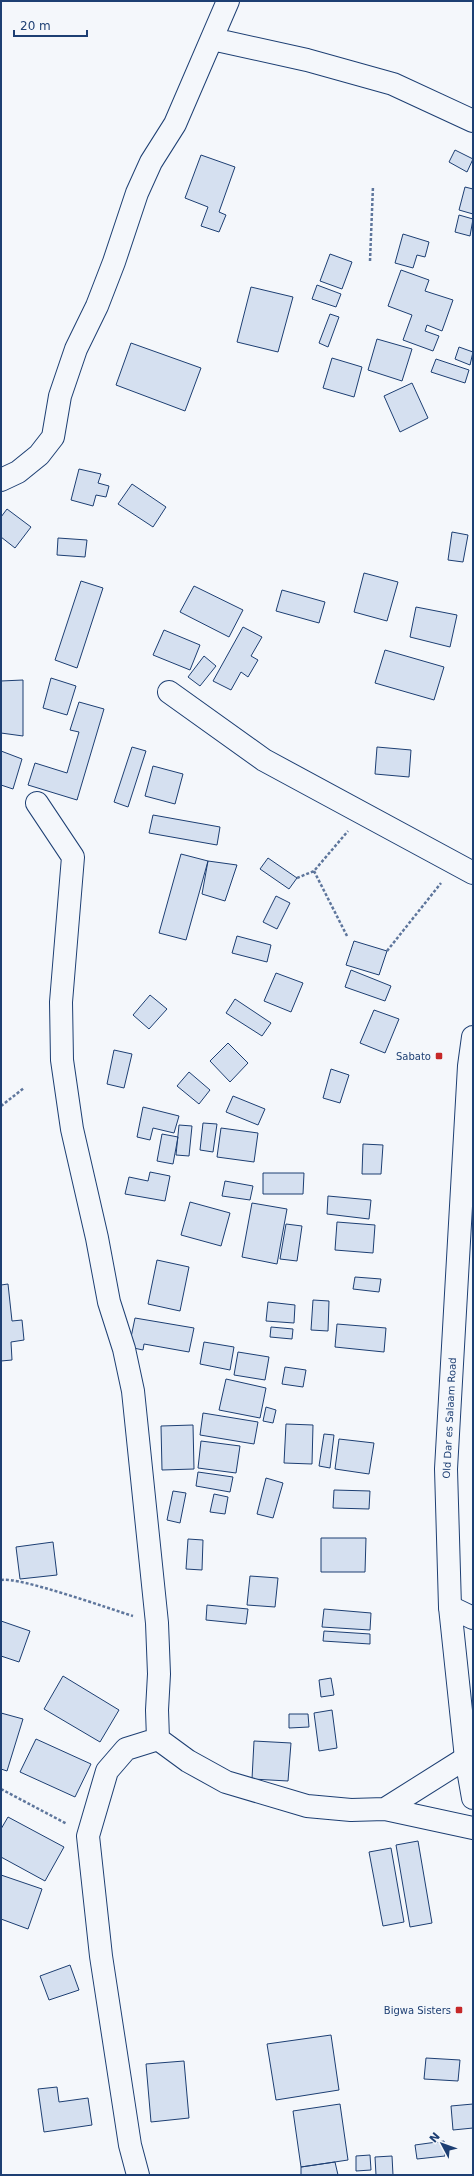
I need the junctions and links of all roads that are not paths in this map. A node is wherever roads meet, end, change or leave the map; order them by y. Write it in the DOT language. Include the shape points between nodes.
graph roads {
  1 [pos="225,2"];
  2 [pos="212,38"];
  3 [pos="473,121"];
  4 [pos="1,480"];
  5 [pos="169,692"];
  6 [pos="37,803"];
  7 [pos="465,868"];
  8 [pos="473,1037"];
  9 [pos="450,1607"];
  10 [pos="473,1618"];
  11 [pos="158,1739"];
  12 [pos="466,1758"];
  13 [pos="473,1798"];
  14 [pos="385,1809"];
  15 [pos="473,1828"];
  16 [pos="138,2175"];
  1 -- 2 [label="street"];
  2 -- 3 [label="street" via="307,60 393,84"];
  2 -- 4 [label="street" via="175,124 151,162 136,193 114,262 76,349 60,396 53,436 39,455 18,472"];
  5 -- 7 [label="street" via="264,760"];
  6 -- 11 [label="street" via="73,857 61,1002 62,1060 72,1129 109,1302 124,1349 133,1391 157,1623"];
  8 -- 9 [label="street, Old Dar es Salaam Road" via="469,1066 446,1470"];
  9 -- 10 [label="street"];
  9 -- 12 [label="street, Old Dar es Salaam Road"];
  11 -- 14 [label="street" via="188,1761 226,1782 307,1806 351,1810"];
  11 -- 16 [label="street" via="126,1749 106,1771 88,1836 103,1972 130,2145"];
  12 -- 13 [label="street, Old Dar es Salaam Road"];
  12 -- 14 [label="street"];
  14 -- 15 [label="street"];
}
